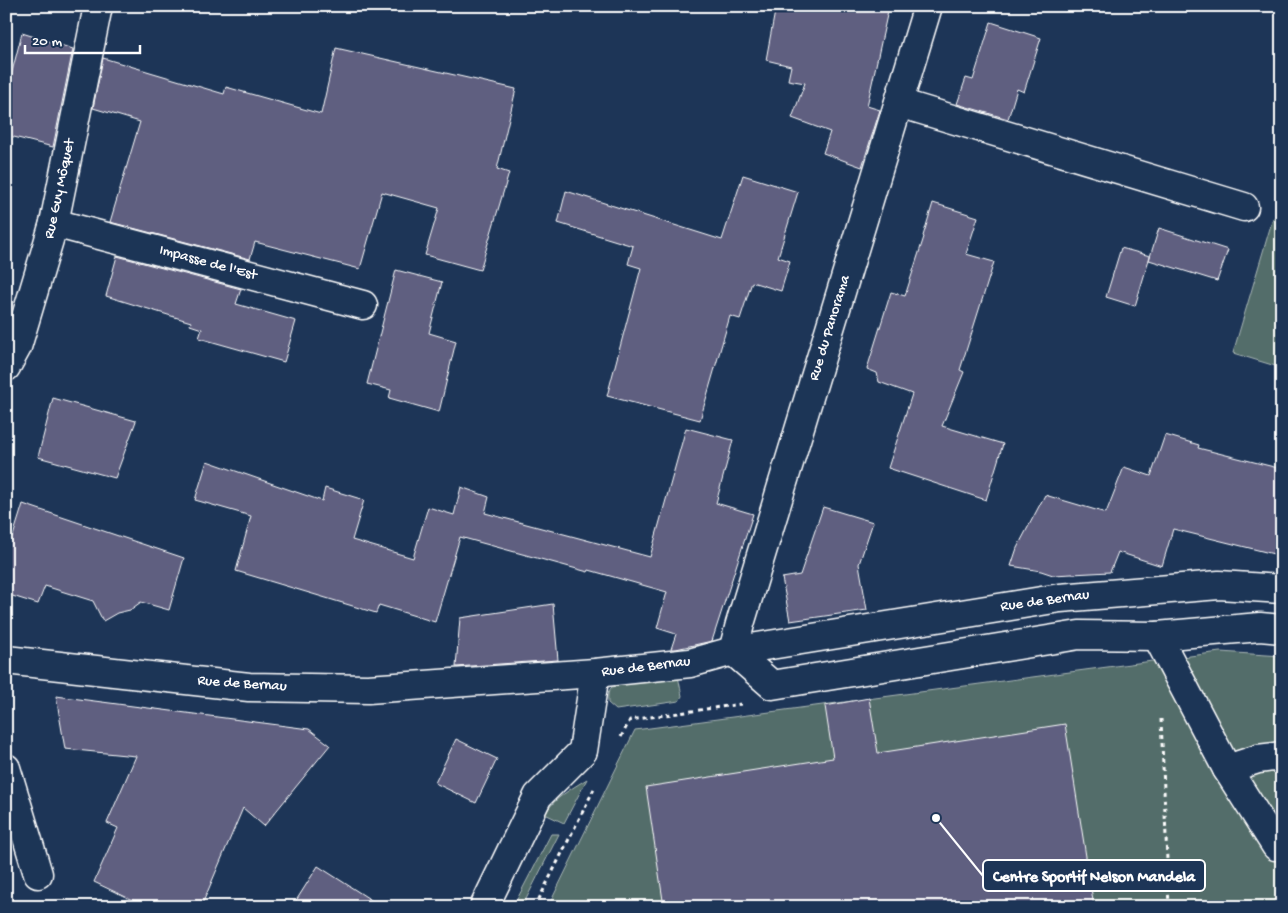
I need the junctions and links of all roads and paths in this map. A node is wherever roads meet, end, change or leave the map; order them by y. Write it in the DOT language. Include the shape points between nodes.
graph roads {
  1 [pos="98,6"];
  2 [pos="928,6"];
  3 [pos="899,103"];
  4 [pos="1244,207"];
  5 [pos="54,223"];
  6 [pos="363,305"];
  7 [pos="6,367"];
  8 [pos="1282,589"];
  9 [pos="1282,629"];
  10 [pos="1157,636"];
  11 [pos="733,651"];
  12 [pos="6,660"];
  13 [pos="594,673"];
  14 [pos="772,685"];
  15 [pos="1160,714"];
  16 [pos="617,746"];
  17 [pos="1282,756"];
  18 [pos="6,768"];
  19 [pos="1226,769"];
  20 [pos="595,788"];
  21 [pos="1282,845"];
  22 [pos="38,874"];
  23 [pos="484,907"];
  24 [pos="535,907"];
  25 [pos="1169,907"];
  1 -- 5 [label="street, Rue Guy Môquet"];
  2 -- 3 [label="street, Rue du Panorama"];
  3 -- 4 [label="street"];
  3 -- 11 [label="street, Rue du Panorama"];
  5 -- 6 [label="street, Impasse de l'Est"];
  5 -- 7 [label="street, Rue Guy Môquet" via="17,348"];
  8 -- 11 [label="street, Rue de Bernau" via="1219,585 1060,598"];
  9 -- 10 [label="street"];
  10 -- 14 [label="street" via="1079,635"];
  10 -- 19 [label="street"];
  11 -- 13 [label="street, Rue de Bernau" via="690,663"];
  11 -- 14 [label="street"];
  12 -- 13 [label="street, Rue de Bernau" via="249,687 368,688"];
  13 -- 23 [label="street" via="583,751 538,796"];
  14 -- 16 [label="path" via="754,702 630,720"];
  15 -- 25 [label="path"];
  17 -- 19 [label="street" via="1258,759"];
  18 -- 22 [label="street"];
  19 -- 21 [label="street" via="1276,846"];
  20 -- 24 [label="path"];
}
